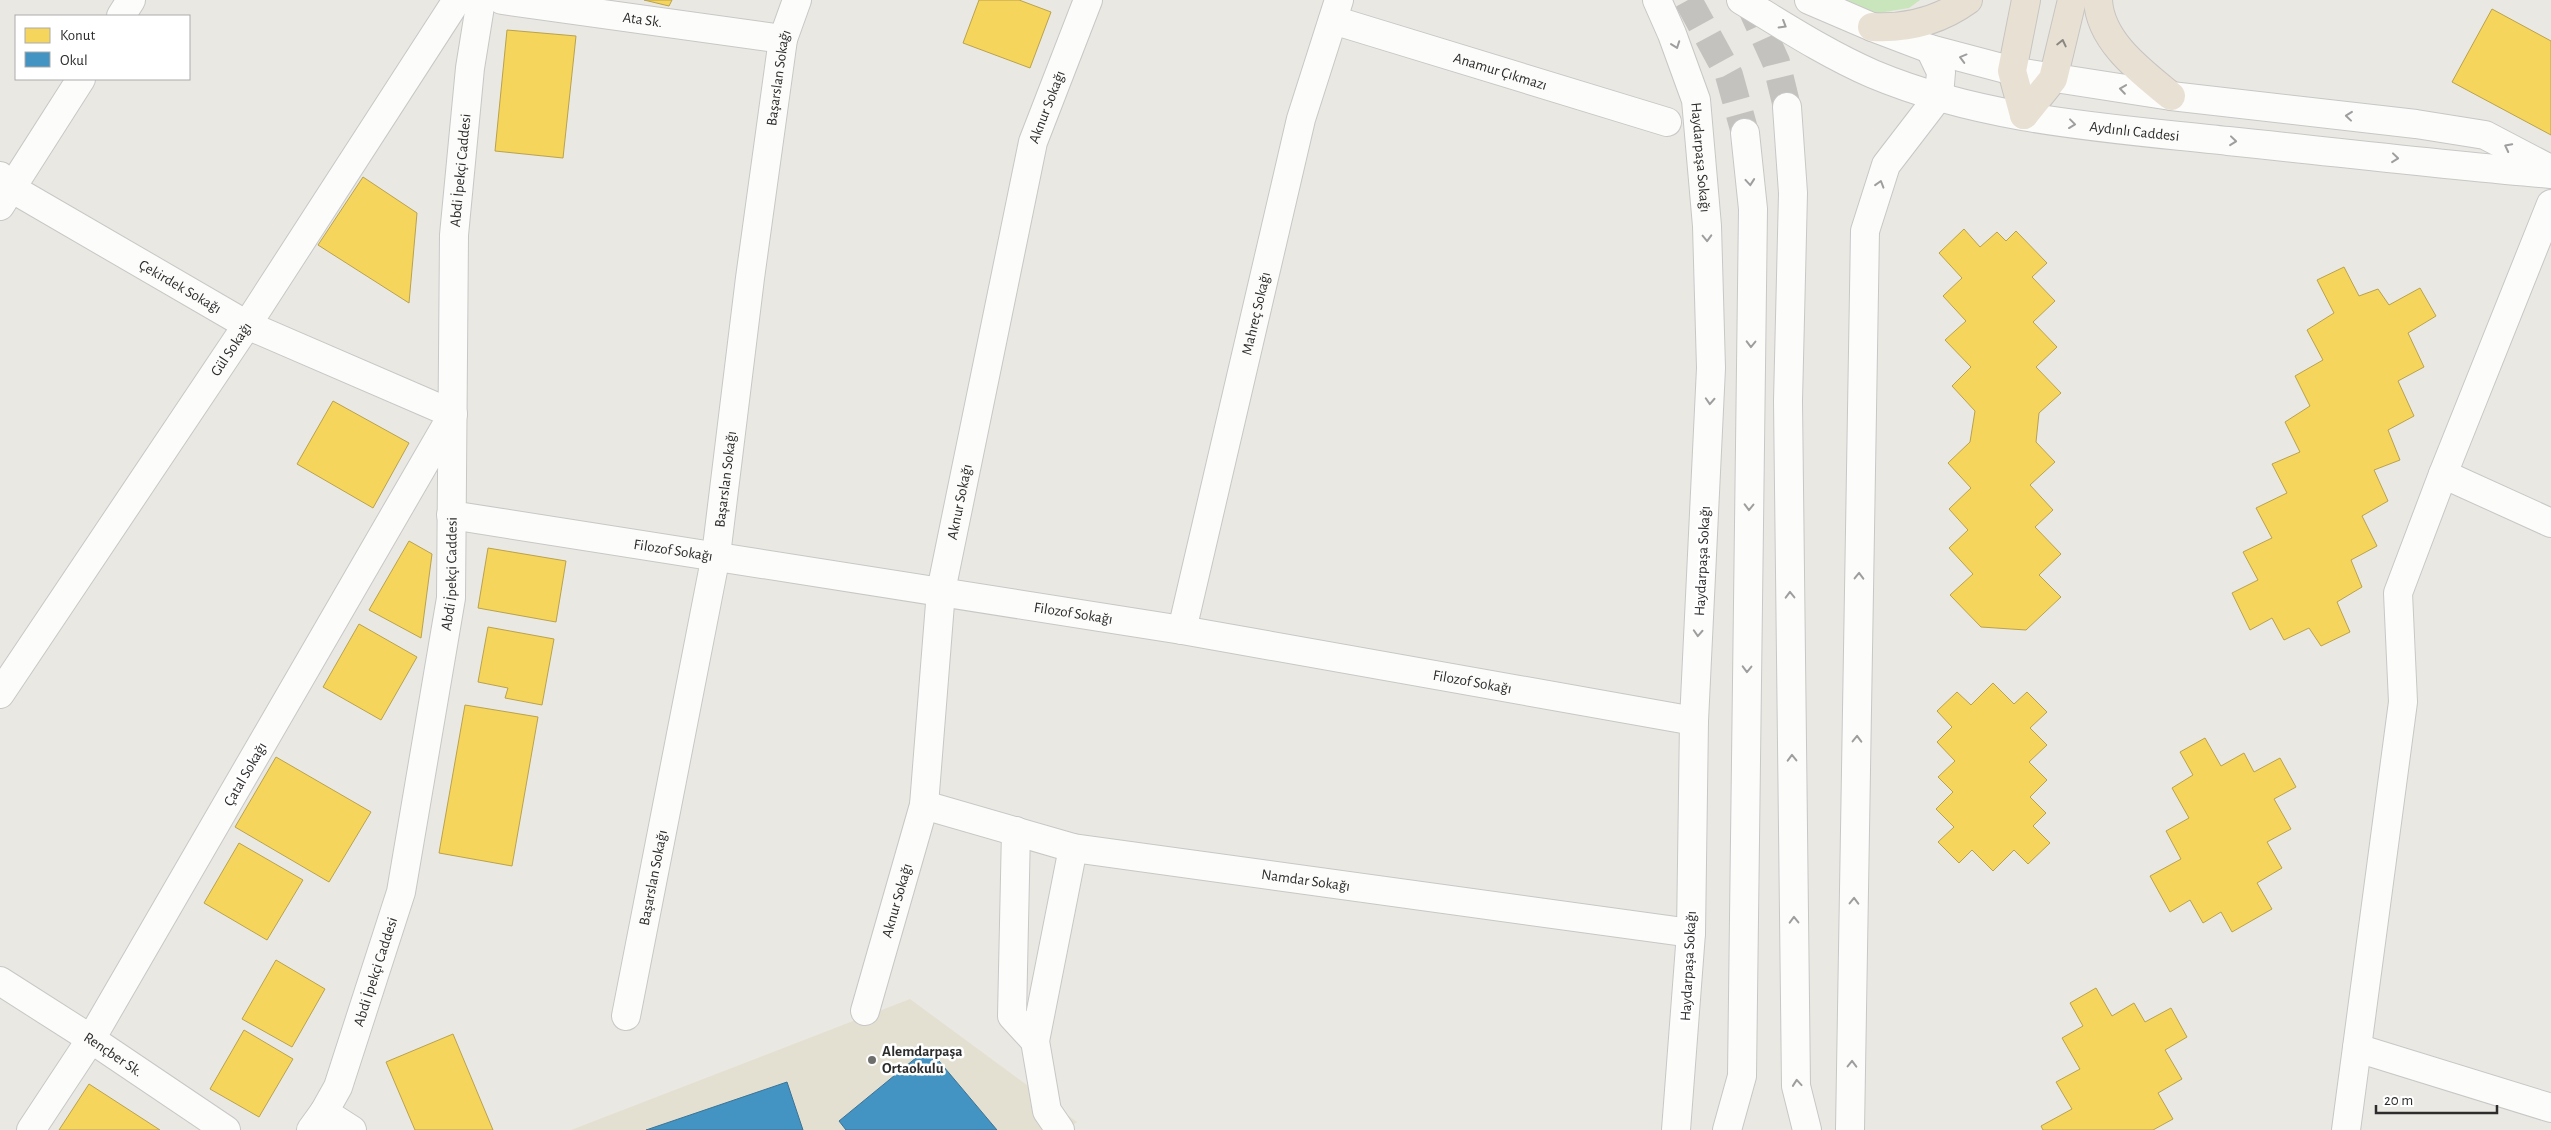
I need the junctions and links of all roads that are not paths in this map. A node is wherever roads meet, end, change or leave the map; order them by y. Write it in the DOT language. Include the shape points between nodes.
graph roads {
  1 [pos="132,0"];
  2 [pos="457,0"];
  3 [pos="481,0"];
  4 [pos="502,0"];
  5 [pos="797,0"];
  6 [pos="1088,0"];
  7 [pos="1657,0"];
  8 [pos="1741,0"];
  9 [pos="1809,0"];
  10 [pos="1968,0"];
  11 [pos="2026,0"];
  12 [pos="2072,0"];
  13 [pos="2098,0"];
  14 [pos="1336,10"];
  15 [pos="122,15"];
  16 [pos="1872,27"];
  17 [pos="783,39"];
  18 [pos="1930,49"];
  19 [pos="2012,71"];
  20 [pos="2053,79"];
  21 [pos="80,80"];
  22 [pos="1939,96"];
  23 [pos="2171,96"];
  24 [pos="1787,108"];
  25 [pos="2024,115"];
  26 [pos="1668,122"];
  27 [pos="1745,134"];
  28 [pos="2551,170"];
  29 [pos="2551,174"];
  30 [pos="4,190"];
  31 [pos="2551,204"];
  32 [pos="247,325"];
  33 [pos="453,414"];
  34 [pos="2442,474"];
  35 [pos="452,515"];
  36 [pos="2551,523"];
  37 [pos="716,555"];
  38 [pos="941,591"];
  39 [pos="1182,630"];
  40 [pos="0,694"];
  41 [pos="1694,721"];
  42 [pos="924,805"];
  43 [pos="1016,831"];
  44 [pos="1073,848"];
  45 [pos="1691,933"];
  46 [pos="0,981"];
  47 [pos="865,1011"];
  48 [pos="626,1016"];
  49 [pos="92,1039"];
  50 [pos="1035,1041"];
  51 [pos="2357,1048"];
  52 [pos="2551,1108"];
  53 [pos="318,1121"];
  54 [pos="31,1130"];
  55 [pos="226,1130"];
  56 [pos="352,1130"];
  57 [pos="1060,1130"];
  58 [pos="1676,1130"];
  59 [pos="1726,1130"];
  60 [pos="1807,1130"];
  61 [pos="1850,1130"];
  62 [pos="2346,1130"];
  1 -- 15 [label="street"];
  2 -- 32 [label="street, Gül Sokağı"];
  3 -- 33 [label="street, Abdi İpekçi Caddesi" via="470,68 454,235"];
  4 -- 17 [label="street, Ata Sk."];
  5 -- 17 [label="street, Başarslan Sokağı"];
  6 -- 38 [label="street, Aknur Sokağı" via="1033,142"];
  7 -- 41 [label="street, Haydarpaşa Sokağı, one-way" via="1696,100 1707,226 1711,368"];
  8 -- 22 [label="street, Aydınlı Caddesi, one-way" via="1843,60 1873,74"];
  9 -- 16 [label="street"];
  10 -- 16 [label="highway" via="1922,24"];
  11 -- 19 [label="highway"];
  20 -- 12 [label="highway, one-way"];
  13 -- 23 [label="highway" via="2107,30 2118,46 2134,66"];
  14 -- 26 [label="street, Anamur Çıkmazı"];
  14 -- 39 [label="street, Mahreç Sokağı" via="1301,119"];
  16 -- 18 [label="street"];
  17 -- 37 [label="street, Başarslan Sokağı"];
  19 -- 18 [label="street, one-way"];
  18 -- 22 [label="street" via="1942,72"];
  19 -- 20 [label="street"];
  19 -- 25 [label="highway"];
  23 -- 20 [label="street, one-way"];
  20 -- 25 [label="highway"];
  21 -- 30 [label="street"];
  22 -- 25 [label="street, Aydınlı Caddesi"];
  61 -- 22 [label="street, one-way" via="1866,230 1886,164"];
  28 -- 23 [label="street, one-way" via="2485,135"];
  60 -- 24 [label="street, one-way" via="1796,1086 1788,401 1793,192"];
  25 -- 29 [label="street, Aydınlı Caddesi, one-way" via="2115,129"];
  27 -- 59 [label="street, one-way" via="1753,208 1742,1076"];
  30 -- 32 [label="street, Çekirdek Sokağı"];
  31 -- 34 [label="street"];
  32 -- 33 [label="street, Çekirdek Sokağı"];
  32 -- 40 [label="street, Gül Sokağı"];
  33 -- 35 [label="street, Abdi İpekçi Caddesi"];
  33 -- 49 [label="street, Çatal Sokağı"];
  34 -- 36 [label="street"];
  34 -- 51 [label="street" via="2398,593 2404,702"];
  35 -- 37 [label="street, Filozof Sokağı"];
  35 -- 53 [label="street, Abdi İpekçi Caddesi" via="451,598 401,892 338,1086"];
  37 -- 38 [label="street, Filozof Sokağı"];
  37 -- 48 [label="street, Başarslan Sokağı"];
  38 -- 39 [label="street, Filozof Sokağı"];
  38 -- 42 [label="street, Aknur Sokağı"];
  39 -- 41 [label="street, Filozof Sokağı"];
  41 -- 45 [label="street, Haydarpaşa Sokağı"];
  42 -- 43 [label="street, Namdar Sokağı"];
  42 -- 47 [label="street, Aknur Sokağı"];
  43 -- 44 [label="street, Namdar Sokağı"];
  43 -- 50 [label="street" via="1012,1016"];
  44 -- 45 [label="street, Namdar Sokağı"];
  44 -- 50 [label="street"];
  45 -- 58 [label="street, Haydarpaşa Sokağı"];
  46 -- 49 [label="street, Rençber Sk."];
  49 -- 54 [label="street, Çatal Sokağı"];
  49 -- 55 [label="street, Rençber Sk."];
  50 -- 57 [label="street" via="1047,1111"];
  51 -- 52 [label="street"];
  51 -- 62 [label="street"];
  53 -- 56 [label="street"];
}
